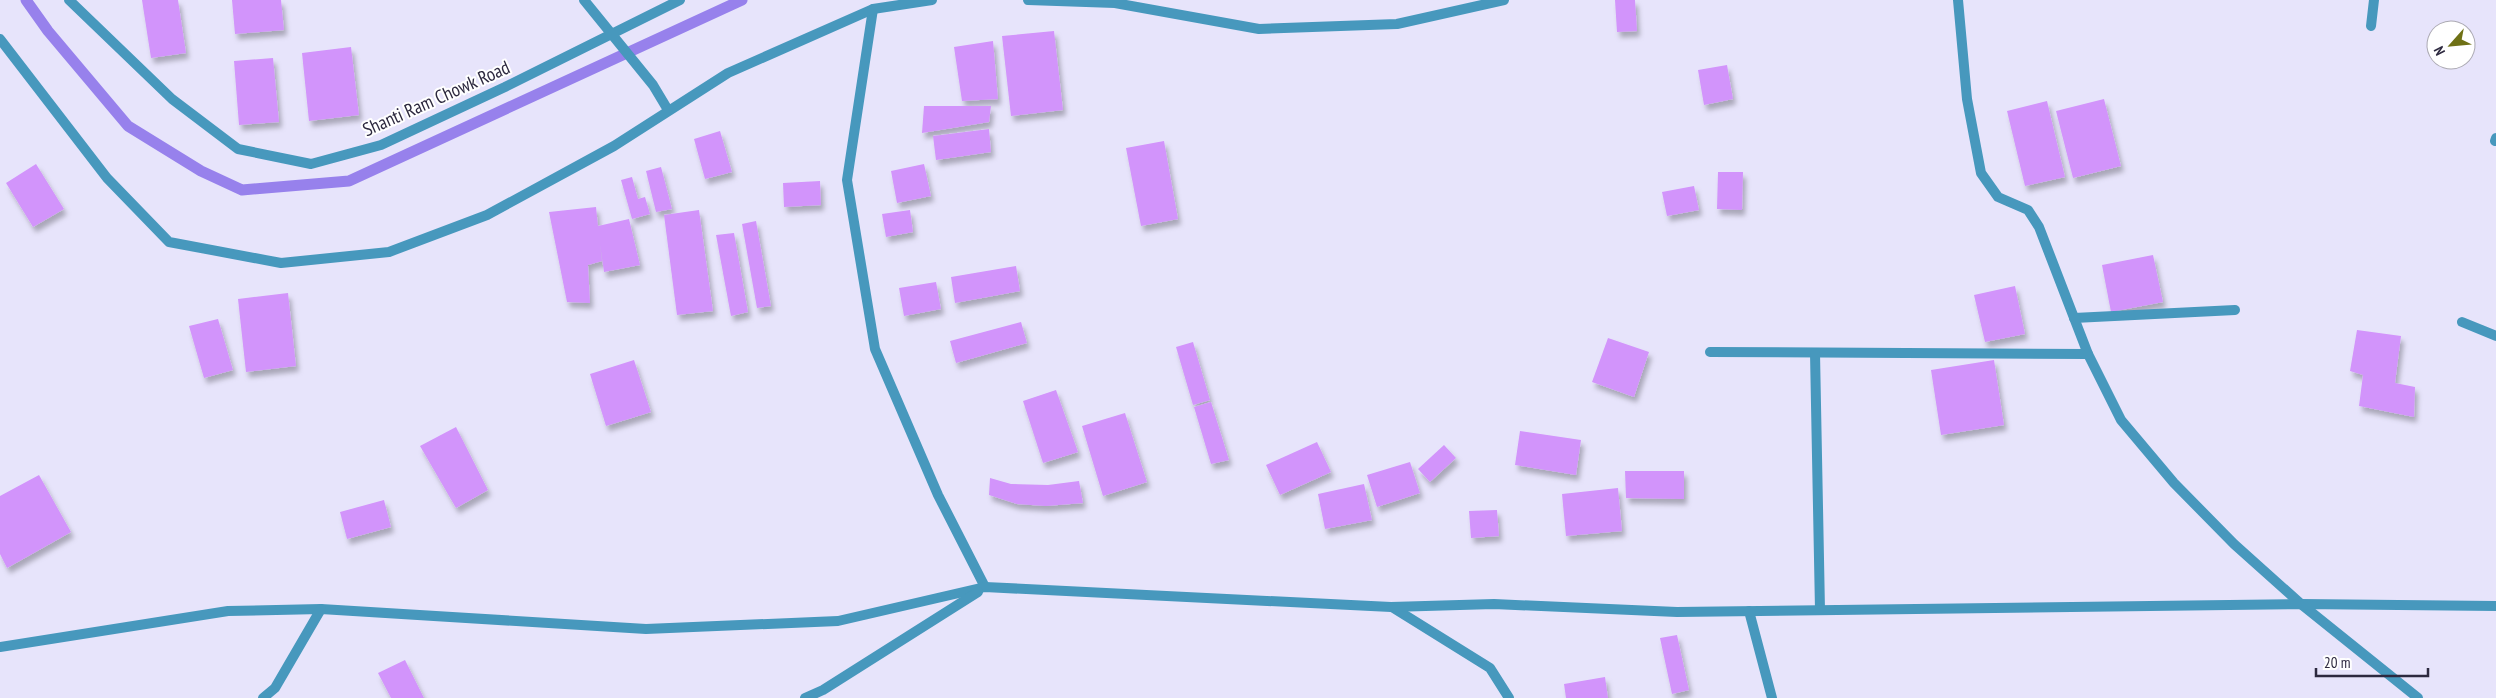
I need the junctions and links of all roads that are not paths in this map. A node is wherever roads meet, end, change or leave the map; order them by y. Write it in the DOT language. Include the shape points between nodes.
graph roads {
  1 [pos="69,0"];
  2 [pos="584,0"];
  3 [pos="680,0"];
  4 [pos="932,0"];
  5 [pos="1028,0"];
  6 [pos="1504,0"];
  7 [pos="1958,0"];
  8 [pos="2374,0"];
  9 [pos="873,9"];
  10 [pos="2372,26"];
  11 [pos="615,38"];
  12 [pos="0,39"];
  13 [pos="668,110"];
  14 [pos="2235,310"];
  15 [pos="2074,318"];
  16 [pos="2462,322"];
  17 [pos="2496,336"];
  18 [pos="1710,352"];
  19 [pos="1815,353"];
  20 [pos="2088,354"];
  21 [pos="985,587"];
  22 [pos="2301,604"];
  23 [pos="2496,606"];
  24 [pos="1391,607"];
  25 [pos="321,609"];
  26 [pos="1820,610"];
  27 [pos="1749,611"];
  28 [pos="0,647"];
  29 [pos="263,698"];
  30 [pos="805,698"];
  31 [pos="1509,698"];
  32 [pos="1772,698"];
  33 [pos="2418,698"];
  1 -- 11 [label="street, Shanti Ram Chowk Road" via="172,99 238,149 311,164 381,146"];
  2 -- 11 [label="street"];
  3 -- 11 [label="street, Shanti Ram Chowk Road"];
  4 -- 9 [label="street"];
  5 -- 6 [label="street" via="1115,3 1260,29 1397,24"];
  7 -- 15 [label="street" via="1967,99 1981,173 1998,197 2028,210 2039,227"];
  8 -- 10 [label="street"];
  9 -- 13 [label="street" via="728,73"];
  9 -- 21 [label="street" via="847,180 875,349 938,495"];
  11 -- 13 [label="street" via="653,85"];
  12 -- 13 [label="street" via="106,178 169,242 280,262 389,252 486,215 614,146"];
  14 -- 15 [label="street"];
  15 -- 20 [label="street"];
  16 -- 17 [label="street"];
  18 -- 19 [label="street"];
  19 -- 20 [label="street"];
  19 -- 26 [label="street"];
  20 -- 22 [label="street" via="2121,420 2174,484"];
  21 -- 24 [label="street"];
  21 -- 25 [label="street" via="838,621 646,630"];
  21 -- 30 [label="street" via="823,690"];
  22 -- 23 [label="street"];
  22 -- 26 [label="street"];
  22 -- 33 [label="street"];
  24 -- 27 [label="street" via="1494,604 1676,612"];
  24 -- 31 [label="street" via="1490,668"];
  25 -- 28 [label="street" via="228,611"];
  25 -- 29 [label="street" via="275,688"];
  26 -- 27 [label="street"];
  27 -- 32 [label="street"];
}
